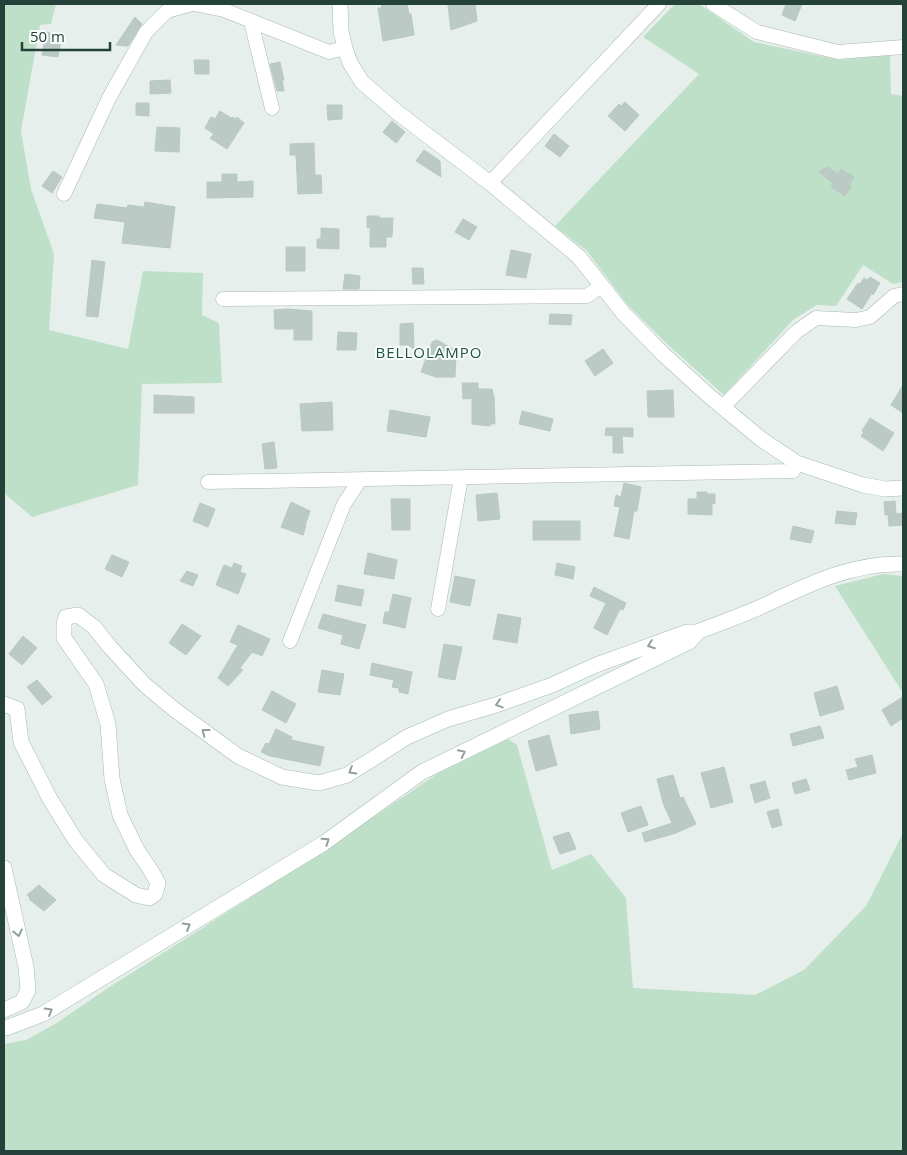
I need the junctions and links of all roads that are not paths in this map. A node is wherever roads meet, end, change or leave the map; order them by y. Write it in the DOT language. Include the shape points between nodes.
graph roads {
  1 [pos="195,4"];
  2 [pos="340,4"];
  3 [pos="659,4"];
  4 [pos="713,4"];
  5 [pos="252,21"];
  6 [pos="903,47"];
  7 [pos="345,48"];
  8 [pos="272,108"];
  9 [pos="490,183"];
  10 [pos="64,194"];
  11 [pos="601,286"];
  12 [pos="903,294"];
  13 [pos="223,299"];
  14 [pos="723,407"];
  15 [pos="797,462"];
  16 [pos="461,478"];
  17 [pos="360,480"];
  18 [pos="208,482"];
  19 [pos="903,488"];
  20 [pos="903,564"];
  21 [pos="438,609"];
  22 [pos="697,632"];
  23 [pos="290,641"];
  24 [pos="4,704"];
  25 [pos="4,868"];
  26 [pos="4,1010"];
  27 [pos="4,1028"];
  1 -- 5 [label="street" via="224,10"];
  1 -- 10 [label="street" via="167,11 146,32 109,98"];
  2 -- 7 [label="main road" via="340,31"];
  3 -- 9 [label="street"];
  4 -- 6 [label="street" via="757,32 838,52"];
  5 -- 7 [label="street" via="329,52"];
  5 -- 8 [label="street"];
  7 -- 9 [label="main road" via="362,82"];
  9 -- 11 [label="main road" via="579,257"];
  11 -- 13 [label="street" via="587,296"];
  11 -- 14 [label="main road" via="662,354"];
  12 -- 14 [label="street" via="894,296 870,317 856,320 816,318 796,332"];
  14 -- 15 [label="main road"];
  15 -- 16 [label="street" via="792,472"];
  15 -- 19 [label="main road" via="863,485"];
  16 -- 17 [label="street"];
  16 -- 21 [label="street"];
  17 -- 18 [label="street"];
  17 -- 23 [label="street" via="344,504"];
  20 -- 22 [label="main road" via="867,566 837,574"];
  22 -- 24 [label="main road, one-way" via="687,632 596,665 552,686 448,719 407,737 347,775 319,783 282,777 238,756 145,685 94,627 78,615 66,616 64,638 96,684 108,724 112,779 120,815 158,883 155,894 148,898 136,895 104,875 76,842 21,742 17,709"];
  27 -- 22 [label="main road, one-way" via="43,1014 324,843 422,772 688,642"];
  25 -- 26 [label="main road, one-way" via="28,990 22,1002"];
}
